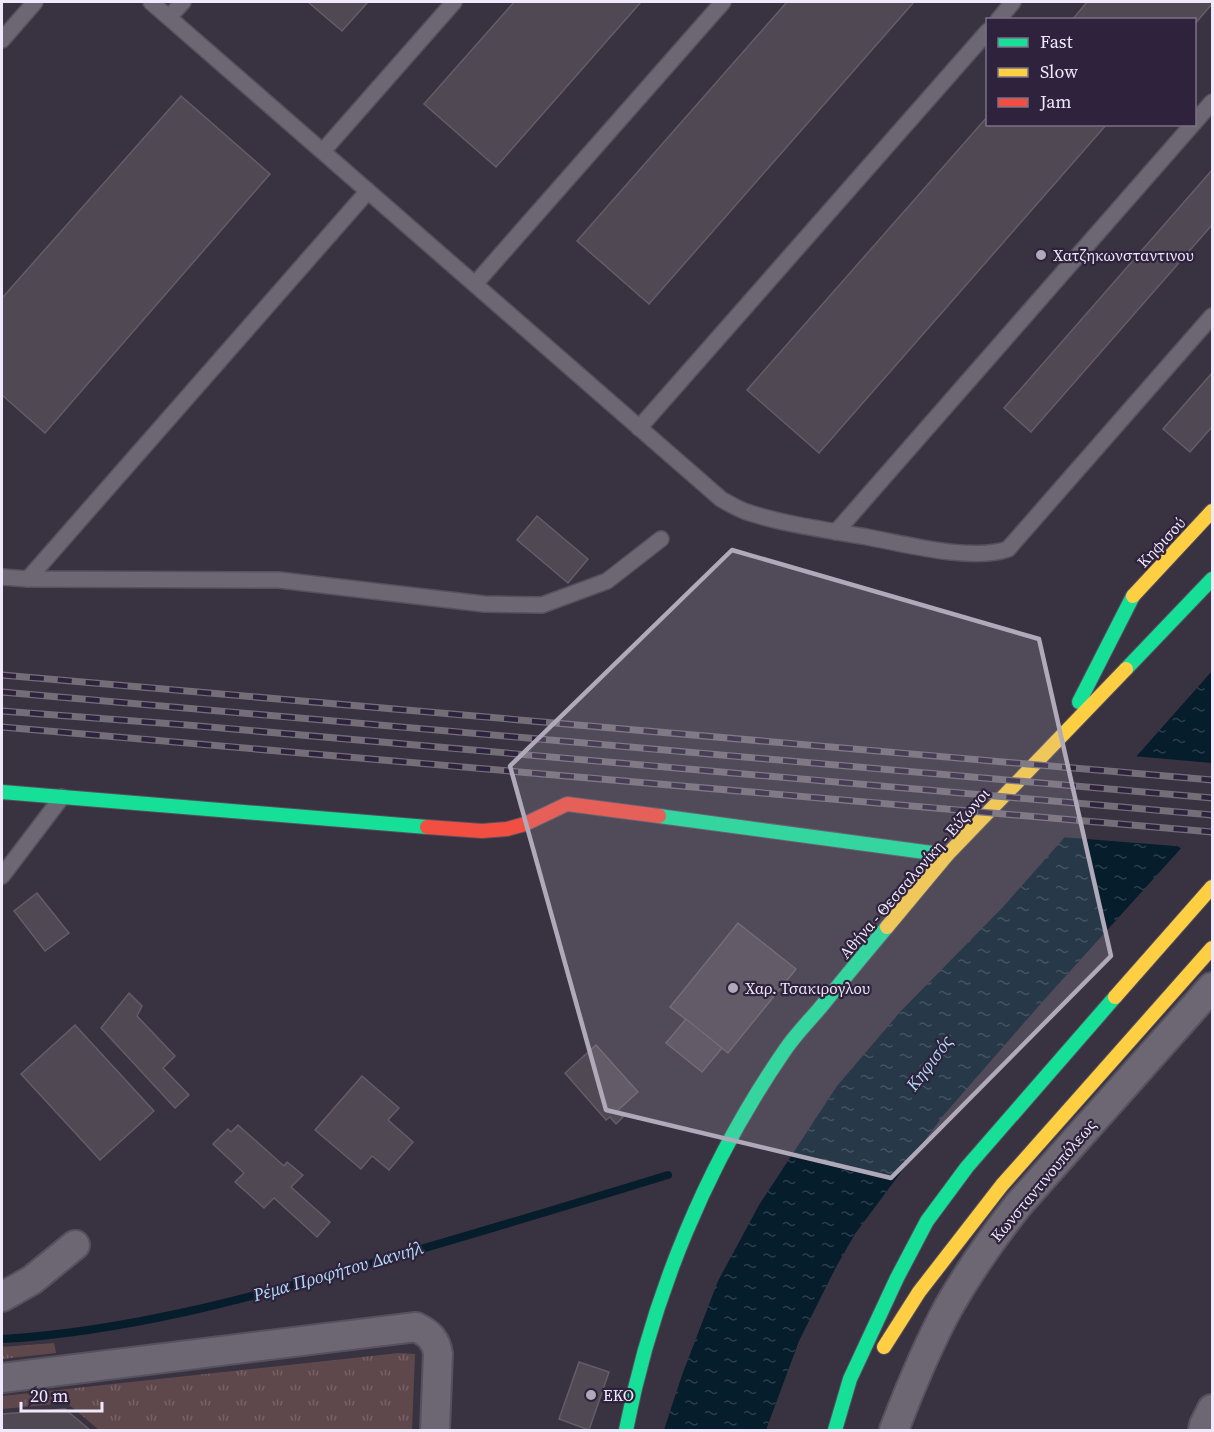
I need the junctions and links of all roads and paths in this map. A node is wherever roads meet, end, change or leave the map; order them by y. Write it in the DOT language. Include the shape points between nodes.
graph roads {
  1 [pos="35,2"];
  2 [pos="151,2"];
  3 [pos="183,2"];
  4 [pos="454,2"];
  5 [pos="723,2"];
  6 [pos="1013,2"];
  7 [pos="169,17"];
  8 [pos="1000,18"];
  9 [pos="986,32"];
  10 [pos="2,40"];
  11 [pos="1212,102"];
  12 [pos="1196,122"];
  13 [pos="1192,126"];
  14 [pos="323,151"];
  15 [pos="368,191"];
  16 [pos="475,284"];
  17 [pos="1212,316"];
  18 [pos="639,428"];
  19 [pos="1212,511"];
  20 [pos="836,532"];
  21 [pos="661,539"];
  22 [pos="2,577"];
  23 [pos="28,579"];
  24 [pos="1212,579"];
  25 [pos="1065,731"];
  26 [pos="2,792"];
  27 [pos="62,797"];
  28 [pos="947,855"];
  29 [pos="2,876"];
  30 [pos="1212,887"];
  31 [pos="1212,948"];
  32 [pos="1212,987"];
  33 [pos="75,1245"];
  34 [pos="2,1297"];
  35 [pos="2,1378"];
  36 [pos="850,1379"];
  37 [pos="435,1431"];
  38 [pos="627,1431"];
  39 [pos="835,1431"];
  40 [pos="894,1431"];
  1 -- 10 [label="lane"];
  2 -- 7 [label="lane"];
  3 -- 7 [label="lane"];
  4 -- 14 [label="lane"];
  5 -- 16 [label="lane"];
  6 -- 8 [label="lane"];
  7 -- 14 [label="lane"];
  9 -- 18 [label="lane"];
  11 -- 12 [label="lane"];
  13 -- 20 [label="lane"];
  14 -- 15 [label="lane"];
  15 -- 16 [label="lane"];
  15 -- 23 [label="lane"];
  16 -- 18 [label="lane"];
  17 -- 20 [label="lane" via="1008,549 962,553"];
  18 -- 20 [label="lane" via="733,506 762,517"];
  19 -- 25 [label="main road, Κηφισού" via="1133,596"];
  21 -- 23 [label="lane" via="607,581 542,605 484,604 279,580"];
  22 -- 23 [label="lane"];
  24 -- 25 [label="main road, Αθήνα - Θεσσαλονίκη - Εύζωνοι"];
  25 -- 28 [label="main road, Αθήνα - Θεσσαλονίκη - Εύζωνοι"];
  26 -- 27 [label="main road"];
  27 -- 28 [label="main road" via="482,831 525,824 567,804"];
  27 -- 29 [label="lane"];
  28 -- 38 [label="main road, Αθήνα - Θεσσαλονίκη - Εύζωνοι" via="786,1048 741,1116 711,1177 654,1320 634,1389"];
  30 -- 36 [label="main road" via="967,1167 927,1221"];
  31 -- 36 [label="main road" via="1002,1185 919,1292 881,1353"];
  32 -- 40 [label="street, Κωνσταντινουπόλεως" via="1019,1204 991,1241 938,1328"];
  33 -- 34 [label="street" via="32,1280"];
  35 -- 37 [label="street" via="416,1327 432,1337 437,1346"];
  36 -- 39 [label="main road"];
}
